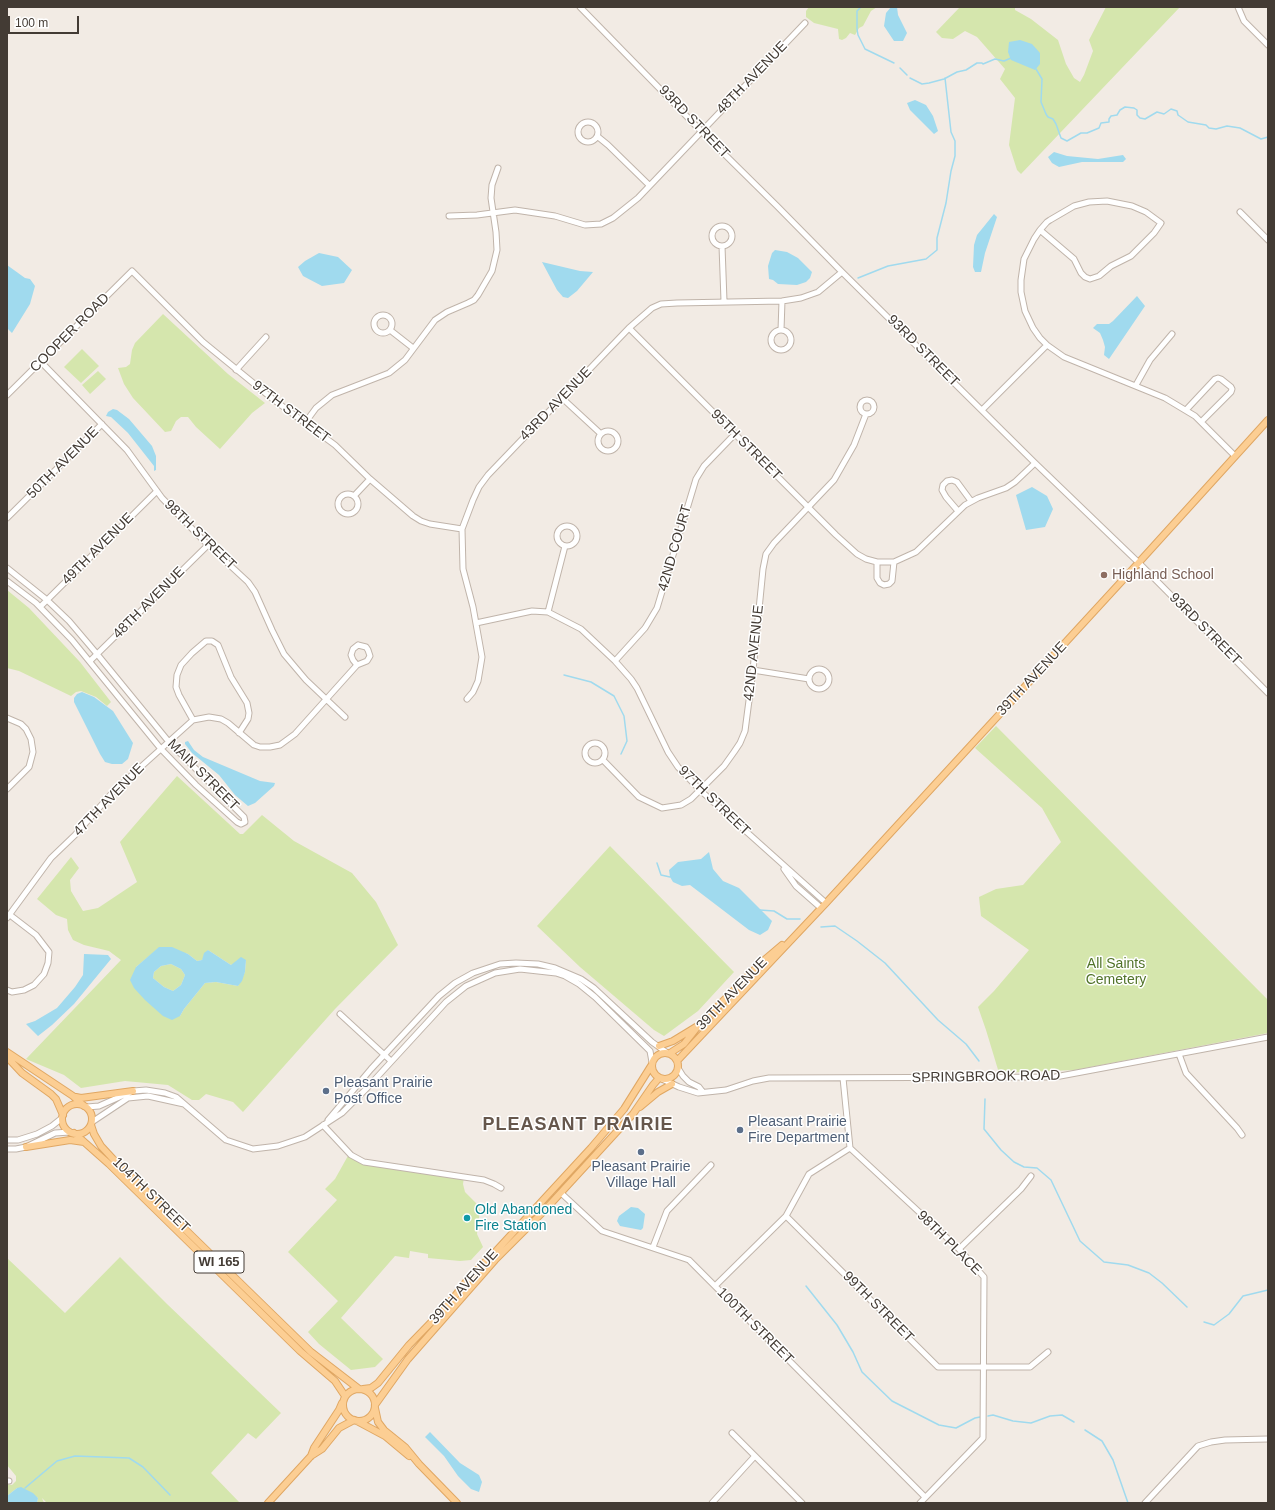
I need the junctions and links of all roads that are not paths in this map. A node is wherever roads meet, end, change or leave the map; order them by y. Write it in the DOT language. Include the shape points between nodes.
graph roads {
  1 [pos="580,7"];
  2 [pos="1238,7"];
  3 [pos="805,23"];
  4 [pos="1268,45"];
  5 [pos="701,131"];
  6 [pos="597,136"];
  7 [pos="498,168"];
  8 [pos="650,186"];
  9 [pos="492,212"];
  10 [pos="1240,212"];
  11 [pos="449,216"];
  12 [pos="1040,230"];
  13 [pos="1268,240"];
  14 [pos="722,246"];
  15 [pos="132,272"];
  16 [pos="842,272"];
  17 [pos="724,301"];
  18 [pos="782,302"];
  19 [pos="629,328"];
  20 [pos="390,330"];
  21 [pos="781,330"];
  22 [pos="1172,334"];
  23 [pos="266,337"];
  24 [pos="1047,345"];
  25 [pos="413,348"];
  26 [pos="41,362"];
  27 [pos="236,370"];
  28 [pos="1136,385"];
  29 [pos="7,394"];
  30 [pos="562,398"];
  31 [pos="982,410"];
  32 [pos="1186,410"];
  33 [pos="866,414"];
  34 [pos="1268,420"];
  35 [pos="1201,422"];
  36 [pos="305,423"];
  37 [pos="102,424"];
  38 [pos="601,434"];
  39 [pos="735,434"];
  40 [pos="1235,456"];
  41 [pos="1035,463"];
  42 [pos="370,479"];
  43 [pos="157,491"];
  44 [pos="354,496"];
  45 [pos="971,501"];
  46 [pos="809,507"];
  47 [pos="958,511"];
  48 [pos="7,518"];
  49 [pos="462,529"];
  50 [pos="208,545"];
  51 [pos="565,546"];
  52 [pos="877,562"];
  53 [pos="894,562"];
  54 [pos="1139,563"];
  55 [pos="7,568"];
  56 [pos="7,581"];
  57 [pos="47,600"];
  58 [pos="40,607"];
  59 [pos="548,612"];
  60 [pos="476,623"];
  61 [pos="98,654"];
  62 [pos="90,661"];
  63 [pos="615,661"];
  64 [pos="357,665"];
  65 [pos="753,670"];
  66 [pos="809,678"];
  67 [pos="1268,693"];
  68 [pos="467,699"];
  69 [pos="326,700"];
  70 [pos="345,717"];
  71 [pos="7,718"];
  72 [pos="193,720"];
  73 [pos="239,733"];
  74 [pos="169,742"];
  75 [pos="161,749"];
  76 [pos="603,760"];
  77 [pos="7,789"];
  78 [pos="701,791"];
  79 [pos="823,906"];
  80 [pos="8,916"];
  81 [pos="795,936"];
  82 [pos="7,990"];
  83 [pos="340,1014"];
  84 [pos="699,1025"];
  85 [pos="1268,1037"];
  86 [pos="659,1046"];
  87 [pos="7,1052"];
  88 [pos="668,1053"];
  89 [pos="1179,1054"];
  90 [pos="384,1055"];
  91 [pos="7,1057"];
  92 [pos="391,1061"];
  93 [pos="678,1061"];
  94 [pos="652,1064"];
  95 [pos="678,1068"];
  96 [pos="660,1078"];
  97 [pos="843,1078"];
  98 [pos="672,1084"];
  99 [pos="133,1090"];
  100 [pos="702,1091"];
  101 [pos="73,1096"];
  102 [pos="186,1105"];
  103 [pos="86,1106"];
  104 [pos="633,1114"];
  105 [pos="63,1116"];
  106 [pos="92,1124"];
  107 [pos="323,1125"];
  108 [pos="72,1132"];
  109 [pos="1242,1135"];
  110 [pos="7,1140"];
  111 [pos="84,1142"];
  112 [pos="26,1147"];
  113 [pos="850,1148"];
  114 [pos="7,1149"];
  115 [pos="711,1165"];
  116 [pos="1031,1176"];
  117 [pos="501,1188"];
  118 [pos="561,1193"];
  119 [pos="786,1216"];
  120 [pos="653,1247"];
  121 [pos="959,1250"];
  122 [pos="716,1286"];
  123 [pos="409,1345"];
  124 [pos="415,1351"];
  125 [pos="1048,1352"];
  126 [pos="984,1367"];
  127 [pos="361,1389"];
  128 [pos="345,1398"];
  129 [pos="375,1406"];
  130 [pos="356,1421"];
  131 [pos="732,1433"];
  132 [pos="1268,1438"];
  133 [pos="311,1456"];
  134 [pos="754,1457"];
  135 [pos="419,1464"];
  136 [pos="926,1497"];
  137 [pos="268,1503"];
  138 [pos="456,1503"];
  139 [pos="712,1503"];
  140 [pos="802,1503"];
  141 [pos="920,1503"];
  142 [pos="1145,1503"];
  1 -- 5 [label="street, 93RD STREET"];
  2 -- 4 [label="street" via="1244,21"];
  3 -- 5 [label="street, 48TH AVENUE"];
  5 -- 8 [label="street, 48TH AVENUE"];
  5 -- 16 [label="street, 93RD STREET"];
  6 -- 8 [label="street"];
  7 -- 9 [label="street" via="490,198"];
  8 -- 9 [label="street, 48TH AVENUE" via="613,218 596,224 578,224 526,210"];
  9 -- 11 [label="street, 48TH AVENUE"];
  9 -- 25 [label="street" via="497,250 487,280 474,300 439,316"];
  10 -- 13 [label="street"];
  12 -- 12 [label="street" via="1047,222 1067,210 1098,201 1132,206 1161,223 1131,256 1090,279 1081,273 1074,259"];
  12 -- 24 [label="street" via="1024,259 1021,292 1029,321"];
  14 -- 17 [label="street"];
  15 -- 26 [label="street, COOPER ROAD"];
  15 -- 27 [label="street, 97TH STREET" via="203,342"];
  16 -- 18 [label="street, 43RD AVENUE" via="815,294"];
  16 -- 31 [label="street, 93RD STREET"];
  17 -- 18 [label="street, 43RD AVENUE"];
  17 -- 19 [label="street, 43RD AVENUE" via="661,304 642,315"];
  18 -- 21 [label="street"];
  19 -- 30 [label="street, 43RD AVENUE"];
  19 -- 39 [label="street, 95TH STREET"];
  20 -- 25 [label="street"];
  21 -- 21 [label="street" via="775,332 772,338 772,344 781,350 789,346 792,340 787,332"];
  22 -- 28 [label="street" via="1150,360"];
  23 -- 27 [label="street"];
  24 -- 28 [label="street" via="1064,357"];
  24 -- 31 [label="street"];
  25 -- 36 [label="street" via="405,360 389,373 332,395 316,408"];
  26 -- 29 [label="street, COOPER ROAD"];
  26 -- 37 [label="street, 98TH STREET"];
  27 -- 36 [label="street, 97TH STREET"];
  28 -- 32 [label="street"];
  30 -- 38 [label="street"];
  30 -- 49 [label="street, 43RD AVENUE" via="479,487"];
  31 -- 41 [label="street, 93RD STREET"];
  32 -- 35 [label="street"];
  32 -- 35 [label="street" via="1215,379 1221,379 1231,387 1231,392"];
  33 -- 46 [label="street, 42ND AVENUE" via="842,469"];
  34 -- 40 [label="main road, 39TH AVENUE"];
  35 -- 40 [label="street"];
  36 -- 42 [label="street, 97TH STREET" via="335,445"];
  37 -- 43 [label="street, 98TH STREET" via="131,455"];
  37 -- 48 [label="street, 50TH AVENUE"];
  39 -- 46 [label="street, 95TH STREET"];
  39 -- 63 [label="street, 42ND COURT" via="704,466 696,479 657,608 645,628"];
  40 -- 54 [label="main road, 39TH AVENUE"];
  41 -- 45 [label="street" via="1006,488"];
  41 -- 54 [label="street, 93RD STREET"];
  42 -- 44 [label="street"];
  42 -- 49 [label="street, 97TH STREET" via="422,521"];
  43 -- 50 [label="street, 98TH STREET"];
  43 -- 57 [label="street, 49TH AVENUE"];
  45 -- 47 [label="street"];
  45 -- 47 [label="street" via="957,482 947,481 942,490"];
  46 -- 52 [label="street, 95TH STREET" via="857,554"];
  46 -- 65 [label="street, 42ND AVENUE" via="766,554"];
  47 -- 53 [label="street" via="916,552"];
  49 -- 60 [label="street, 43RD AVENUE" via="463,569"];
  50 -- 61 [label="street, 48TH AVENUE"];
  50 -- 69 [label="street, 98TH STREET" via="248,582 284,654"];
  51 -- 51 [label="street" via="572,546 578,537 576,530 570,526 563,526 557,534 559,543"];
  51 -- 59 [label="street"];
  52 -- 53 [label="street"];
  52 -- 53 [label="street" via="876,578 884,585 892,581"];
  54 -- 67 [label="street, 93RD STREET"];
  54 -- 79 [label="main road, 39TH AVENUE"];
  55 -- 57 [label="street, MAIN STREET"];
  56 -- 58 [label="street, MAIN STREET"];
  57 -- 58 [label="street, 49TH AVENUE"];
  57 -- 61 [label="street, MAIN STREET"];
  58 -- 62 [label="street, MAIN STREET"];
  59 -- 60 [label="street, 97TH STREET" via="525,612"];
  59 -- 63 [label="street, 97TH STREET" via="581,629"];
  60 -- 68 [label="street, 43RD AVENUE" via="482,657 478,681"];
  61 -- 62 [label="street, 48TH AVENUE"];
  61 -- 74 [label="street, MAIN STREET"];
  62 -- 75 [label="street, MAIN STREET"];
  63 -- 78 [label="street, 97TH STREET" via="637,688 668,752 678,767"];
  64 -- 69 [label="street"];
  65 -- 66 [label="street"];
  65 -- 78 [label="street, 42ND AVENUE" via="745,731 740,743 724,766"];
  66 -- 66 [label="street" via="811,685 820,689 826,686 829,680 828,673 819,668 813,670"];
  69 -- 70 [label="street, 98TH STREET"];
  69 -- 73 [label="street" via="295,734 280,745 260,747"];
  71 -- 77 [label="street" via="26,729 33,752 28,767"];
  72 -- 73 [label="street" via="209,716 221,719"];
  72 -- 73 [label="street" via="176,688 177,674 192,653 206,641 212,640 218,645 231,677 247,703 248,719"];
  72 -- 74 [label="street, 47TH AVENUE"];
  74 -- 75 [label="street, 47TH AVENUE"];
  74 -- 75 [label="street, MAIN STREET" via="244,817 245,822 236,822"];
  75 -- 80 [label="street, 47TH AVENUE" via="113,792 51,858"];
  76 -- 76 [label="street, 42ND AVENUE" via="604,747 594,743 588,745 584,755 588,761 594,764"];
  76 -- 78 [label="street, 42ND AVENUE" via="638,797 662,808 681,805"];
  78 -- 79 [label="street, 97TH STREET"];
  79 -- 81 [label="main road, 39TH AVENUE"];
  80 -- 82 [label="street" via="36,934 49,952 44,974 34,985 24,990"];
  81 -- 84 [label="main road, 39TH AVENUE" via="762,962"];
  81 -- 93 [label="main road, 39TH AVENUE"];
  83 -- 90 [label="street"];
  84 -- 86 [label="main road" via="673,1041"];
  84 -- 88 [label="main road, 39TH AVENUE" via="684,1044"];
  85 -- 89 [label="street, SPRINGBROOK ROAD"];
  86 -- 88 [label="street"];
  86 -- 90 [label="street" via="581,979 547,966 511,963 478,971 450,987"];
  87 -- 101 [label="main road, WI 165"];
  88 -- 93 [label="main road"];
  88 -- 94 [label="main road" via="657,1054"];
  89 -- 97 [label="street, SPRINGBROOK ROAD" via="1055,1077"];
  89 -- 109 [label="street" via="1186,1073"];
  90 -- 92 [label="street"];
  90 -- 107 [label="street"];
  91 -- 105 [label="main road, WI 165" via="22,1073 54,1096"];
  92 -- 94 [label="street" via="446,1002 466,986 495,973 520,970 556,973 579,984 646,1047 650,1052"];
  92 -- 107 [label="street" via="342,1113"];
  93 -- 95 [label="main road"];
  94 -- 96 [label="main road" via="654,1074"];
  94 -- 123 [label="main road, 39TH AVENUE" via="624,1110"];
  95 -- 96 [label="main road" via="674,1076"];
  95 -- 100 [label="street" via="682,1076"];
  96 -- 98 [label="street, SPRINGBROOK ROAD"];
  96 -- 104 [label="main road, 39TH AVENUE"];
  97 -- 100 [label="street, SPRINGBROOK ROAD" via="769,1078 726,1090"];
  97 -- 113 [label="street"];
  98 -- 100 [label="street, SPRINGBROOK ROAD" via="698,1093"];
  98 -- 104 [label="main road" via="658,1092"];
  99 -- 101 [label="main road" via="81,1098"];
  99 -- 102 [label="street" via="165,1093"];
  99 -- 103 [label="street" via="99,1106"];
  101 -- 103 [label="main road, WI 165"];
  102 -- 106 [label="street" via="148,1096 128,1098"];
  102 -- 107 [label="street" via="226,1140 253,1149 278,1146 305,1137"];
  103 -- 105 [label="main road" via="74,1104"];
  103 -- 106 [label="main road, WI 165" via="92,1114"];
  104 -- 118 [label="main road, 39TH AVENUE"];
  105 -- 108 [label="main road, WI 165" via="64,1126"];
  105 -- 110 [label="street" via="37,1134 18,1140"];
  106 -- 108 [label="main road" via="84,1132"];
  106 -- 127 [label="main road, 104TH STREET / WI 165" via="101,1146 113,1159 311,1352"];
  107 -- 117 [label="street" via="350,1155 364,1162 484,1180"];
  108 -- 111 [label="main road, 104TH STREET / WI 165"];
  108 -- 112 [label="street" via="56,1133"];
  111 -- 112 [label="main road" via="70,1140"];
  111 -- 128 [label="main road, 104TH STREET / WI 165" via="293,1344 335,1381"];
  112 -- 114 [label="street"];
  113 -- 119 [label="street" via="809,1174"];
  113 -- 121 [label="street, 98TH PLACE"];
  115 -- 120 [label="street" via="667,1211"];
  116 -- 121 [label="street"];
  118 -- 120 [label="street, 100TH STREET" via="602,1231"];
  118 -- 124 [label="main road, 39TH AVENUE" via="495,1260"];
  119 -- 122 [label="street"];
  119 -- 126 [label="street, 99TH STREET" via="938,1367"];
  120 -- 122 [label="street, 100TH STREET" via="688,1260"];
  121 -- 126 [label="street, 98TH PLACE" via="984,1277"];
  122 -- 136 [label="street, 100TH STREET"];
  123 -- 124 [label="main road"];
  123 -- 127 [label="main road, 39TH AVENUE" via="378,1383 371,1388"];
  124 -- 129 [label="main road, 39TH AVENUE"];
  125 -- 126 [label="street, 99TH STREET" via="1030,1366"];
  126 -- 136 [label="street, 98TH PLACE" via="983,1438"];
  127 -- 128 [label="main road" via="354,1390"];
  127 -- 129 [label="main road, WI 165" via="371,1395"];
  128 -- 130 [label="main road, WI 165" via="343,1409 349,1418"];
  128 -- 133 [label="main road"];
  129 -- 130 [label="main road" via="370,1416 362,1421"];
  129 -- 135 [label="main road, WI 165" via="378,1422 384,1430 405,1447"];
  130 -- 133 [label="main road" via="339,1428 322,1449"];
  130 -- 135 [label="main road, WI 165" via="385,1436"];
  131 -- 134 [label="street"];
  132 -- 142 [label="street" via="1225,1440 1198,1446"];
  133 -- 137 [label="main road"];
  134 -- 139 [label="street"];
  134 -- 140 [label="street"];
  135 -- 138 [label="main road, WI 165"];
  136 -- 141 [label="street, 98TH PLACE"];
}
